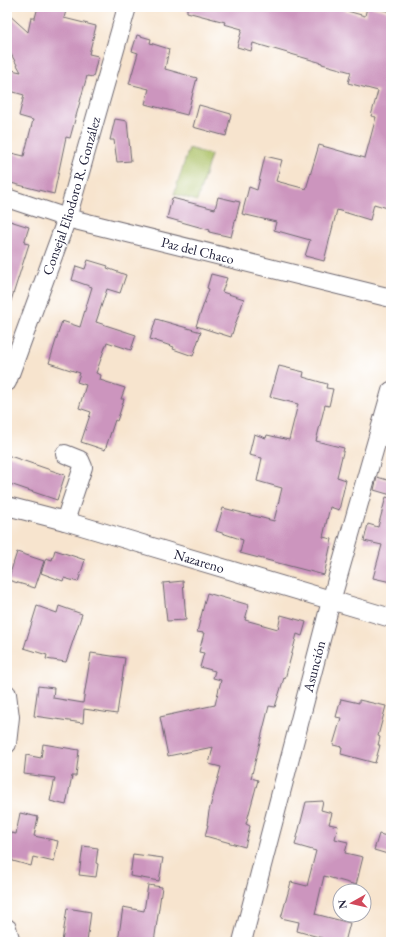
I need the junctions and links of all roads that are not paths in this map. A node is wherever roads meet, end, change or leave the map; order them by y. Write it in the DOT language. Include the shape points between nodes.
graph roads {
  1 [pos="127,7"];
  2 [pos="7,198"];
  3 [pos="67,218"];
  4 [pos="391,298"];
  5 [pos="7,382"];
  6 [pos="391,391"];
  7 [pos="65,454"];
  8 [pos="7,506"];
  9 [pos="65,521"];
  10 [pos="331,601"];
  11 [pos="391,618"];
  12 [pos="7,694"];
  13 [pos="7,744"];
  14 [pos="7,928"];
  15 [pos="11,942"];
  16 [pos="242,942"];
  1 -- 3 [label="street, Consejal Eliodoro R. González"];
  2 -- 3 [label="street, Paz del Chaco"];
  3 -- 4 [label="street, Paz del Chaco"];
  3 -- 5 [label="street, Consejal Eliodoro R. González"];
  6 -- 10 [label="street, Asunción"];
  7 -- 9 [label="street" via="80,460 83,467"];
  8 -- 9 [label="street, Nazareno"];
  9 -- 10 [label="street, Nazareno"];
  10 -- 11 [label="street, Nazareno"];
  10 -- 16 [label="street, Asunción"];
  12 -- 13 [label="street" via="10,717"];
  14 -- 15 [label="street"];
}
